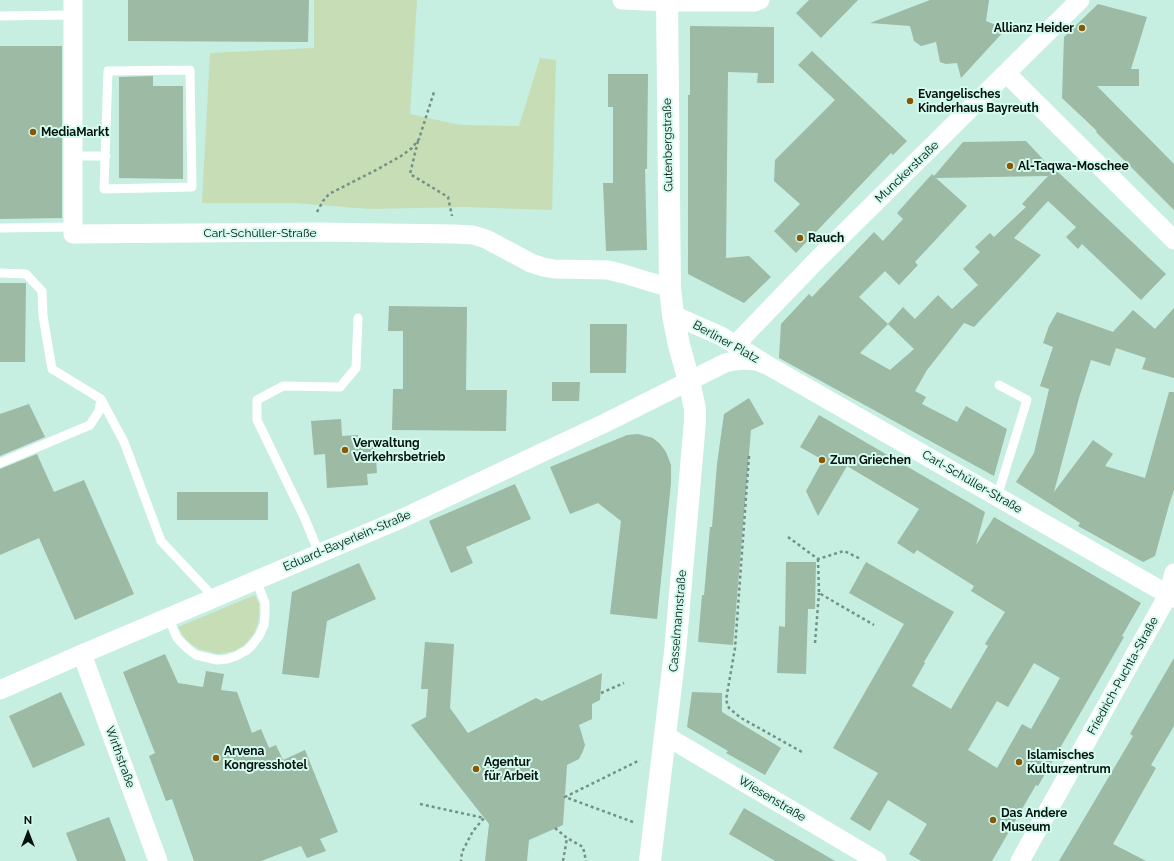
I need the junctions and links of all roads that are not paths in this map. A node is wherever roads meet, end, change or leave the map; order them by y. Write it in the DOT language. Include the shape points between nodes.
graph roads {
  1 [pos="622,0"];
  2 [pos="760,0"];
  3 [pos="1080,0"];
  4 [pos="667,1"];
  5 [pos="73,8"];
  6 [pos="0,16"];
  7 [pos="1006,73"];
  8 [pos="73,156"];
  9 [pos="106,156"];
  10 [pos="73,227"];
  11 [pos="0,228"];
  12 [pos="1174,240"];
  13 [pos="0,273"];
  14 [pos="670,288"];
  15 [pos="673,315"];
  16 [pos="358,318"];
  17 [pos="735,345"];
  18 [pos="769,366"];
  19 [pos="689,381"];
  20 [pos="999,385"];
  21 [pos="101,399"];
  22 [pos="0,463"];
  23 [pos="997,497"];
  24 [pos="319,553"];
  25 [pos="1174,574"];
  26 [pos="256,580"];
  27 [pos="1171,597"];
  28 [pos="212,599"];
  29 [pos="168,617"];
  30 [pos="82,654"];
  31 [pos="0,690"];
  32 [pos="665,742"];
  33 [pos="158,861"];
  34 [pos="650,861"];
  35 [pos="877,861"];
  36 [pos="1020,861"];
  1 -- 4 [label="street"];
  2 -- 4 [label="street"];
  3 -- 7 [label="street, Munckerstraße"];
  4 -- 14 [label="street, Gutenbergstraße"];
  5 -- 6 [label="lane" via="23,16"];
  5 -- 8 [label="street"];
  7 -- 12 [label="street"];
  7 -- 17 [label="street, Munckerstraße"];
  8 -- 9 [label="lane"];
  8 -- 10 [label="street"];
  9 -- 9 [label="lane" via="104,189 192,187 190,70 108,71"];
  10 -- 11 [label="lane"];
  10 -- 14 [label="street, Carl-Schüller-Straße" via="73,234 317,232 473,235 543,267 608,270"];
  13 -- 21 [label="lane" via="26,274 42,291 43,316 52,369"];
  14 -- 15 [label="street, Berliner Platz"];
  15 -- 17 [label="street, Berliner Platz" via="709,330"];
  15 -- 19 [label="street, Berliner Platz"];
  16 -- 24 [label="lane" via="356,368 340,387 284,386 257,400 257,420"];
  17 -- 18 [label="street, Berliner Platz"];
  18 -- 19 [label="street, Berliner Platz" via="756,361 734,361"];
  18 -- 23 [label="street, Carl-Schüller-Straße"];
  19 -- 24 [label="street, Eduard-Bayerlein-Straße" via="403,518"];
  19 -- 32 [label="street, Casselmannstraße" via="695,408 695,437 676,652"];
  20 -- 23 [label="lane" via="1028,400"];
  21 -- 22 [label="lane" via="99,411 90,425"];
  21 -- 28 [label="lane" via="124,442 161,541 208,591"];
  23 -- 27 [label="street, Carl-Schüller-Straße"];
  24 -- 26 [label="street, Eduard-Bayerlein-Straße"];
  25 -- 27 [label="street, Friedrich-Puchta-Straße"];
  26 -- 28 [label="street, Eduard-Bayerlein-Straße"];
  26 -- 29 [label="lane" via="265,603 264,625 252,645 236,656 217,660 196,655 177,638"];
  27 -- 36 [label="street, Friedrich-Puchta-Straße"];
  28 -- 29 [label="street, Eduard-Bayerlein-Straße"];
  29 -- 30 [label="street, Eduard-Bayerlein-Straße"];
  30 -- 31 [label="street, Eduard-Bayerlein-Straße"];
  30 -- 33 [label="street, Wirthstraße"];
  32 -- 34 [label="street, Casselmannstraße"];
  32 -- 35 [label="street, Wiesenstraße"];
}
